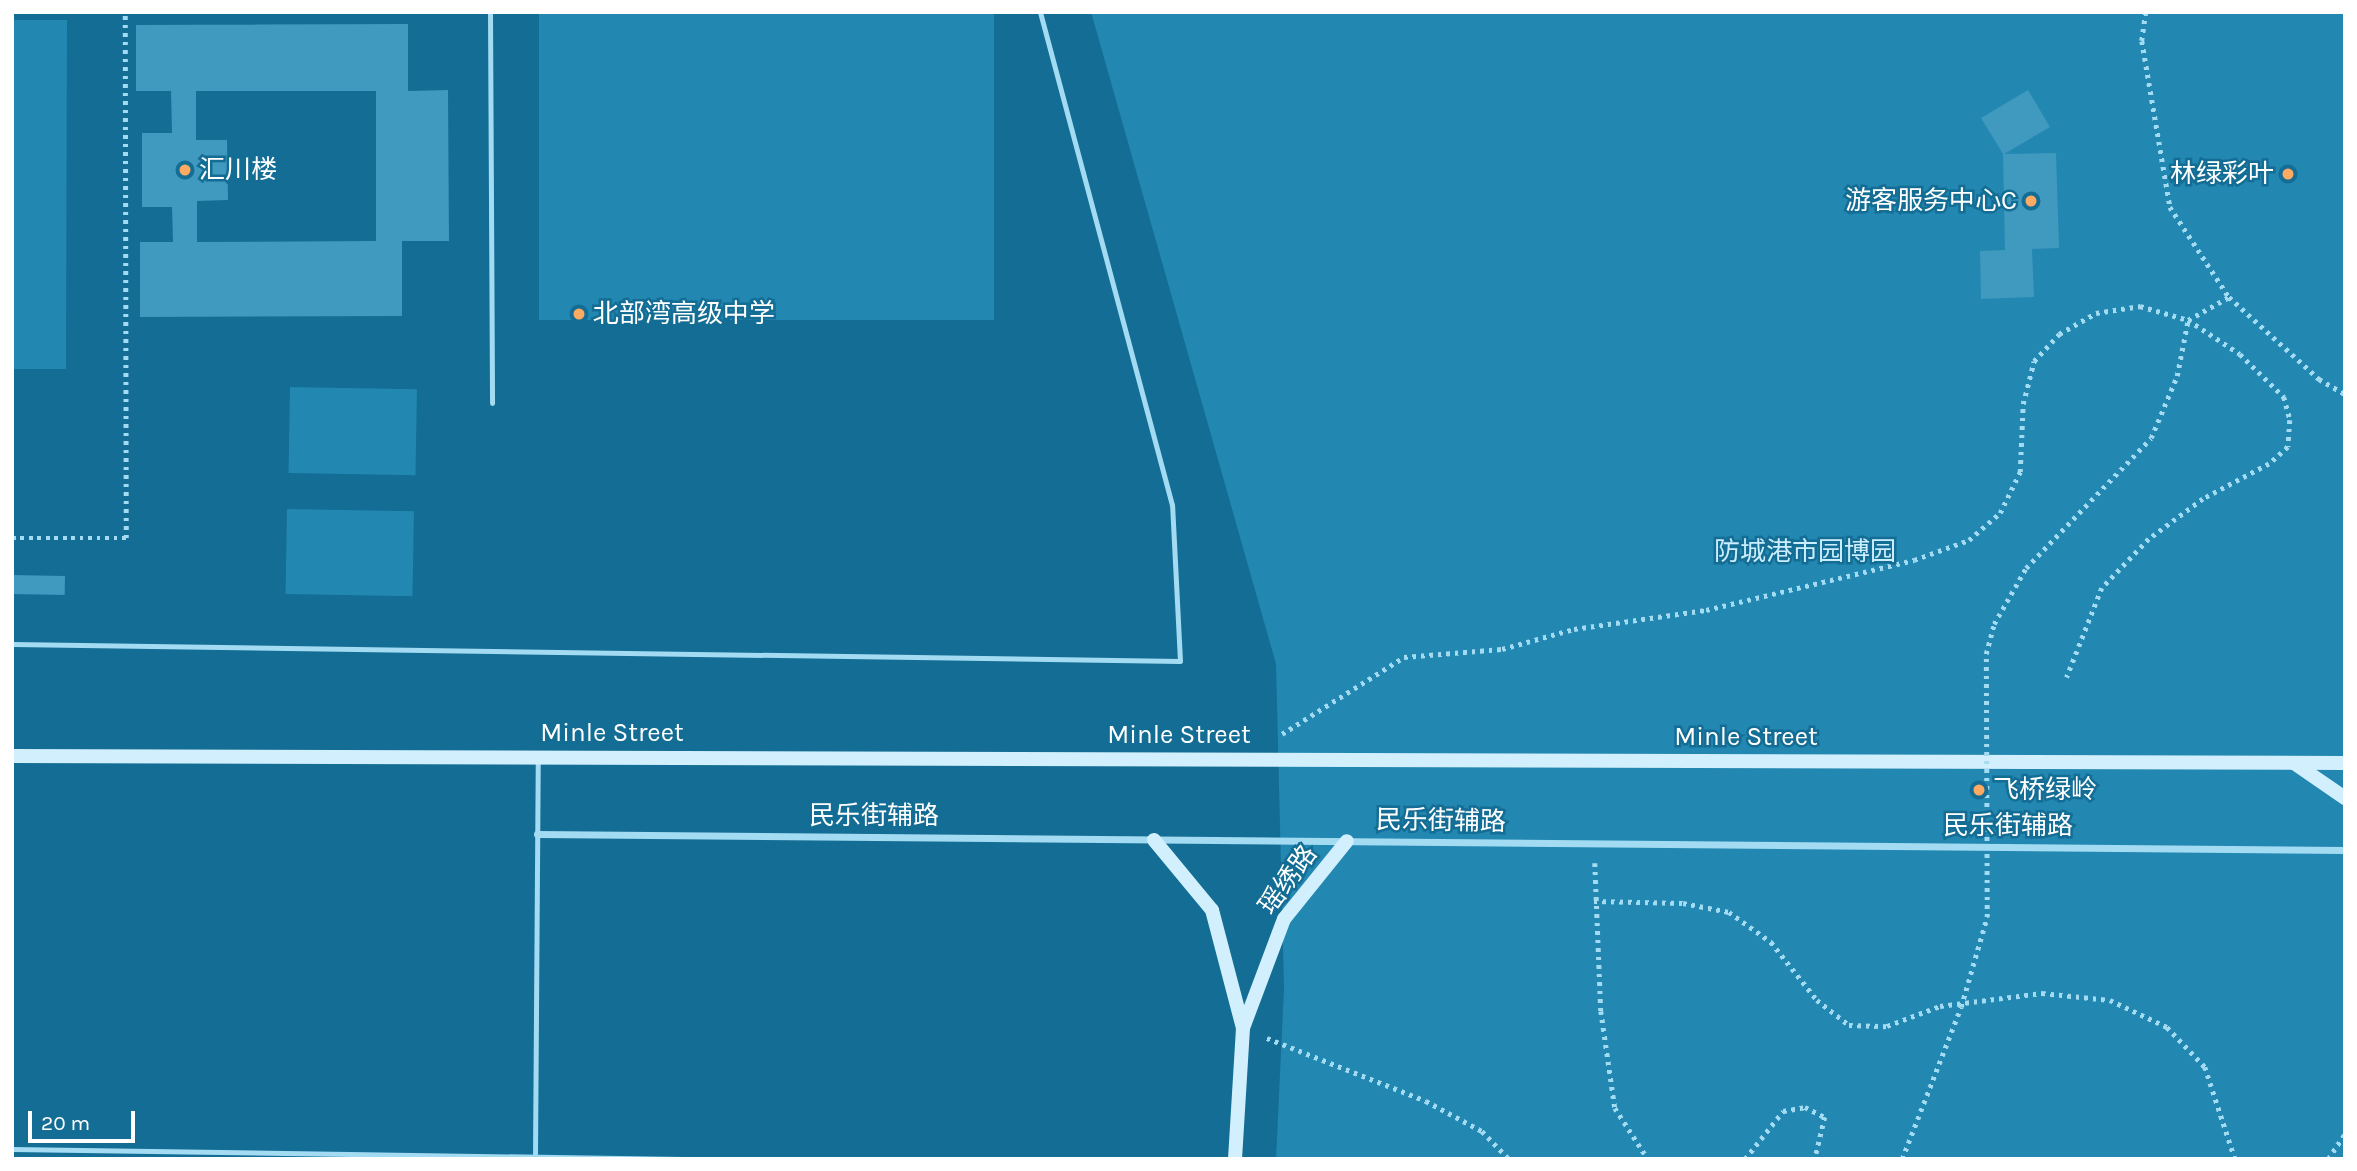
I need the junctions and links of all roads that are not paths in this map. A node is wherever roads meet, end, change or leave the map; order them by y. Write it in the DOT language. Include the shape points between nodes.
graph roads {
  1 [pos="490,12"];
  2 [pos="1040,12"];
  3 [pos="492,402"];
  4 [pos="12,645"];
  5 [pos="12,756"];
  6 [pos="538,758"];
  7 [pos="2294,763"];
  8 [pos="2345,763"];
  9 [pos="2345,798"];
  10 [pos="537,834"];
  11 [pos="1154,840"];
  12 [pos="1347,841"];
  13 [pos="2345,850"];
  14 [pos="1243,1028"];
  15 [pos="12,1149"];
  16 [pos="535,1158"];
  17 [pos="684,1159"];
  18 [pos="1236,1159"];
  1 -- 3 [label="lane"];
  2 -- 4 [label="lane" via="1172,505 1181,661"];
  5 -- 6 [label="street, Minle Street"];
  6 -- 7 [label="street, Minle Street"];
  6 -- 10 [label="lane"];
  7 -- 8 [label="street, Minle Street"];
  7 -- 9 [label="street"];
  10 -- 11 [label="street, 民乐街辅路"];
  10 -- 16 [label="lane"];
  11 -- 12 [label="street, 民乐街辅路"];
  11 -- 14 [label="street, 瑶绣路" via="1212,910"];
  12 -- 13 [label="street, 民乐街辅路"];
  12 -- 14 [label="street, 瑶绣路" via="1284,919"];
  14 -- 18 [label="street, 瑶绣路"];
  15 -- 16 [label="lane"];
  16 -- 17 [label="lane"];
}
